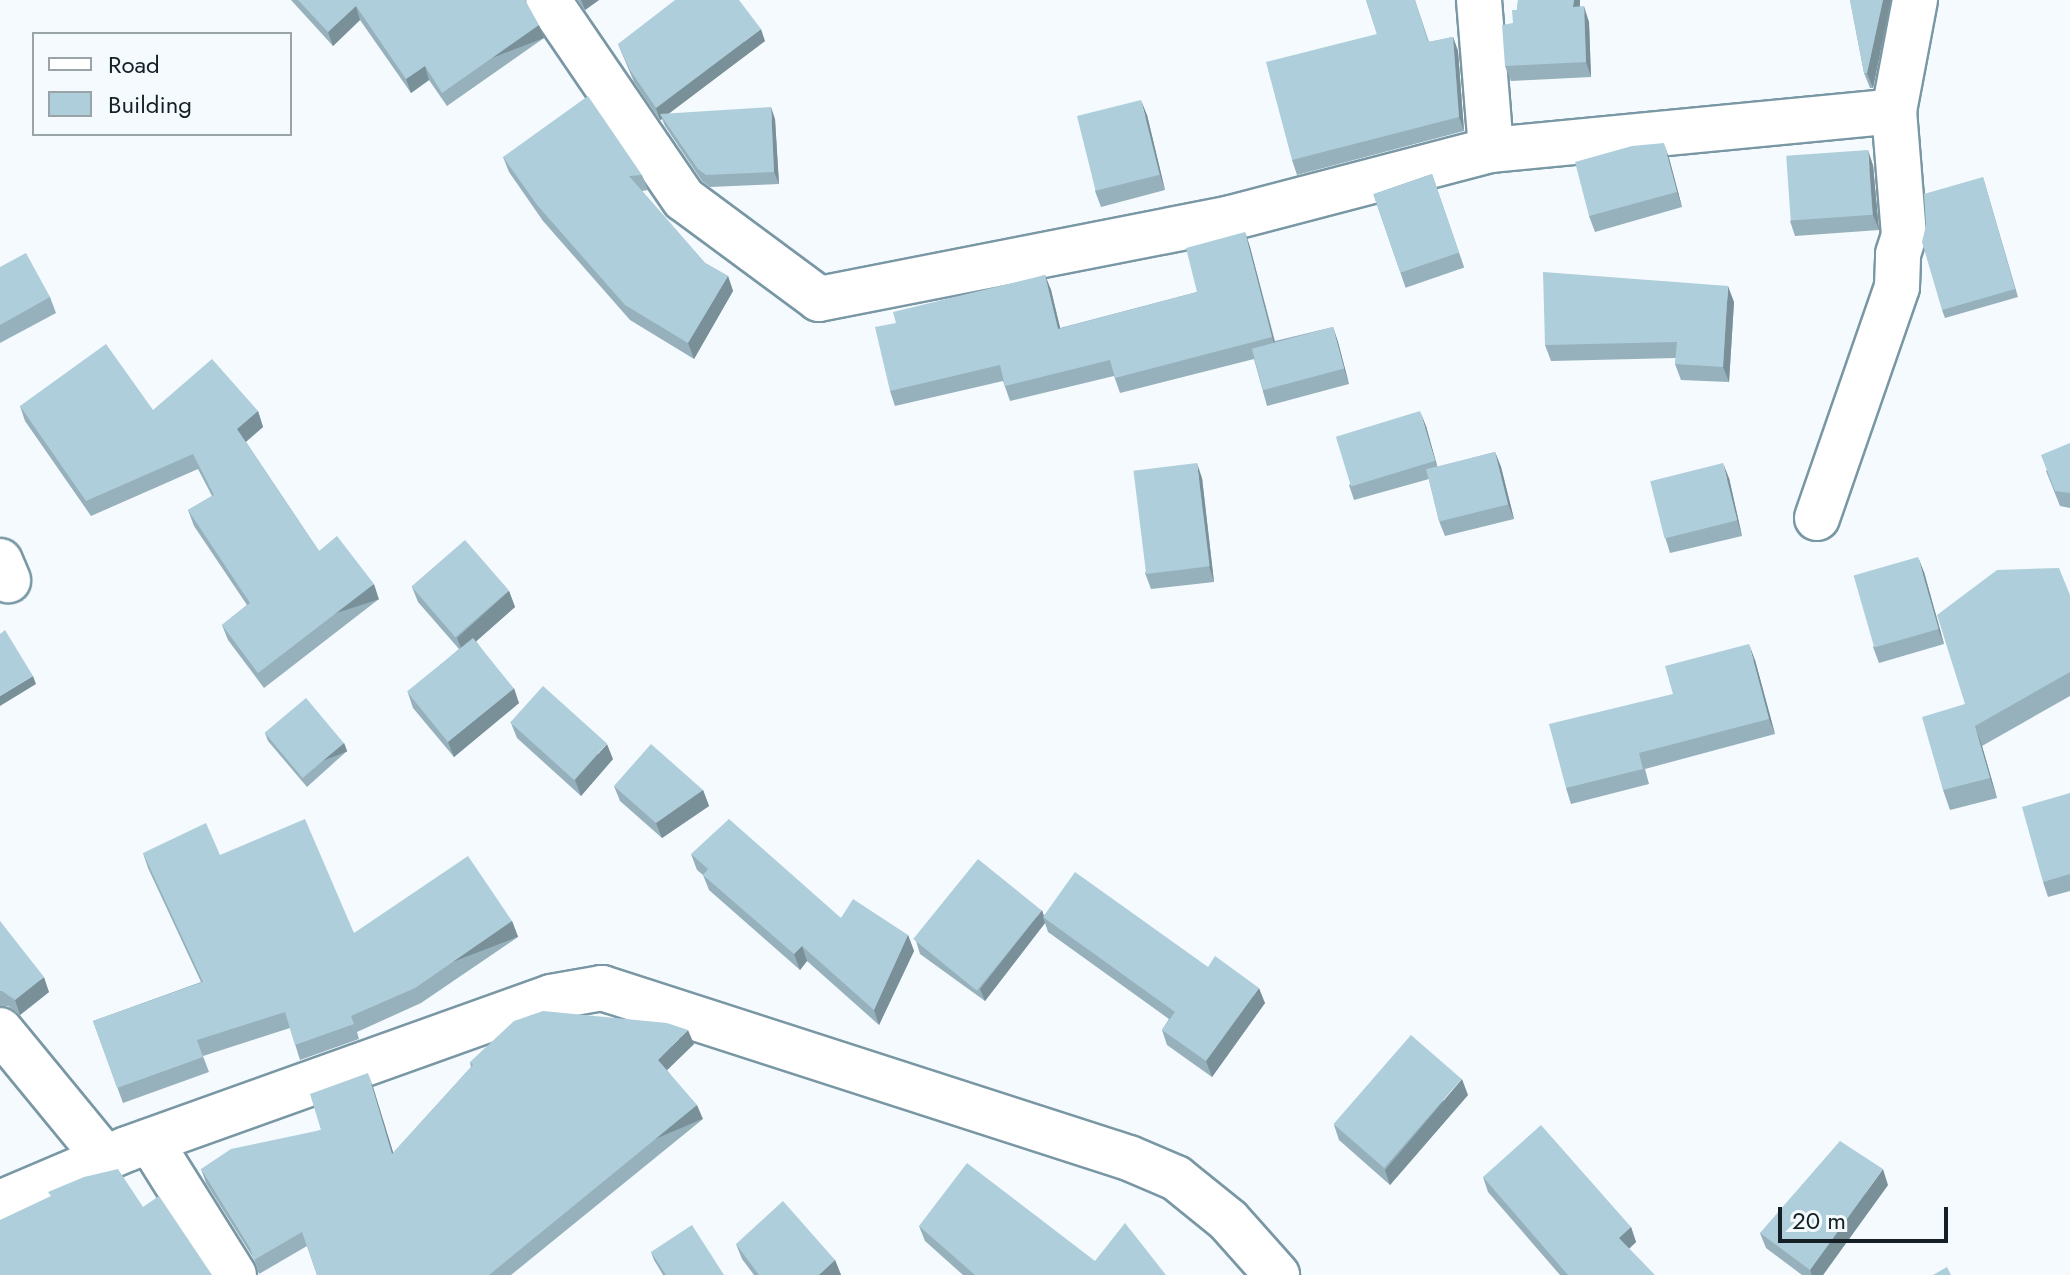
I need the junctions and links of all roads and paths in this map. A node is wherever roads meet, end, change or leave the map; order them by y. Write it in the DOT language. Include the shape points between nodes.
graph roads {
  1 [pos="548,0"];
  2 [pos="1479,0"];
  3 [pos="1915,0"];
  4 [pos="1894,111"];
  5 [pos="1491,150"];
  6 [pos="1817,518"];
  7 [pos="0,1030"];
  8 [pos="150,1141"];
  9 [pos="106,1159"];
  10 [pos="0,1203"];
  11 [pos="234,1275"];
  12 [pos="1277,1275"];
  1 -- 5 [label="street" via="684,199 819,299 1231,218"];
  2 -- 5 [label="street"];
  3 -- 4 [label="street"];
  4 -- 5 [label="street"];
  4 -- 6 [label="street" via="1904,235 1897,287"];
  7 -- 9 [label="street"];
  8 -- 9 [label="street"];
  8 -- 11 [label="street"];
  8 -- 12 [label="street" via="551,997 602,988 1129,1158 1176,1178 1228,1220"];
  9 -- 10 [label="street"];
}
